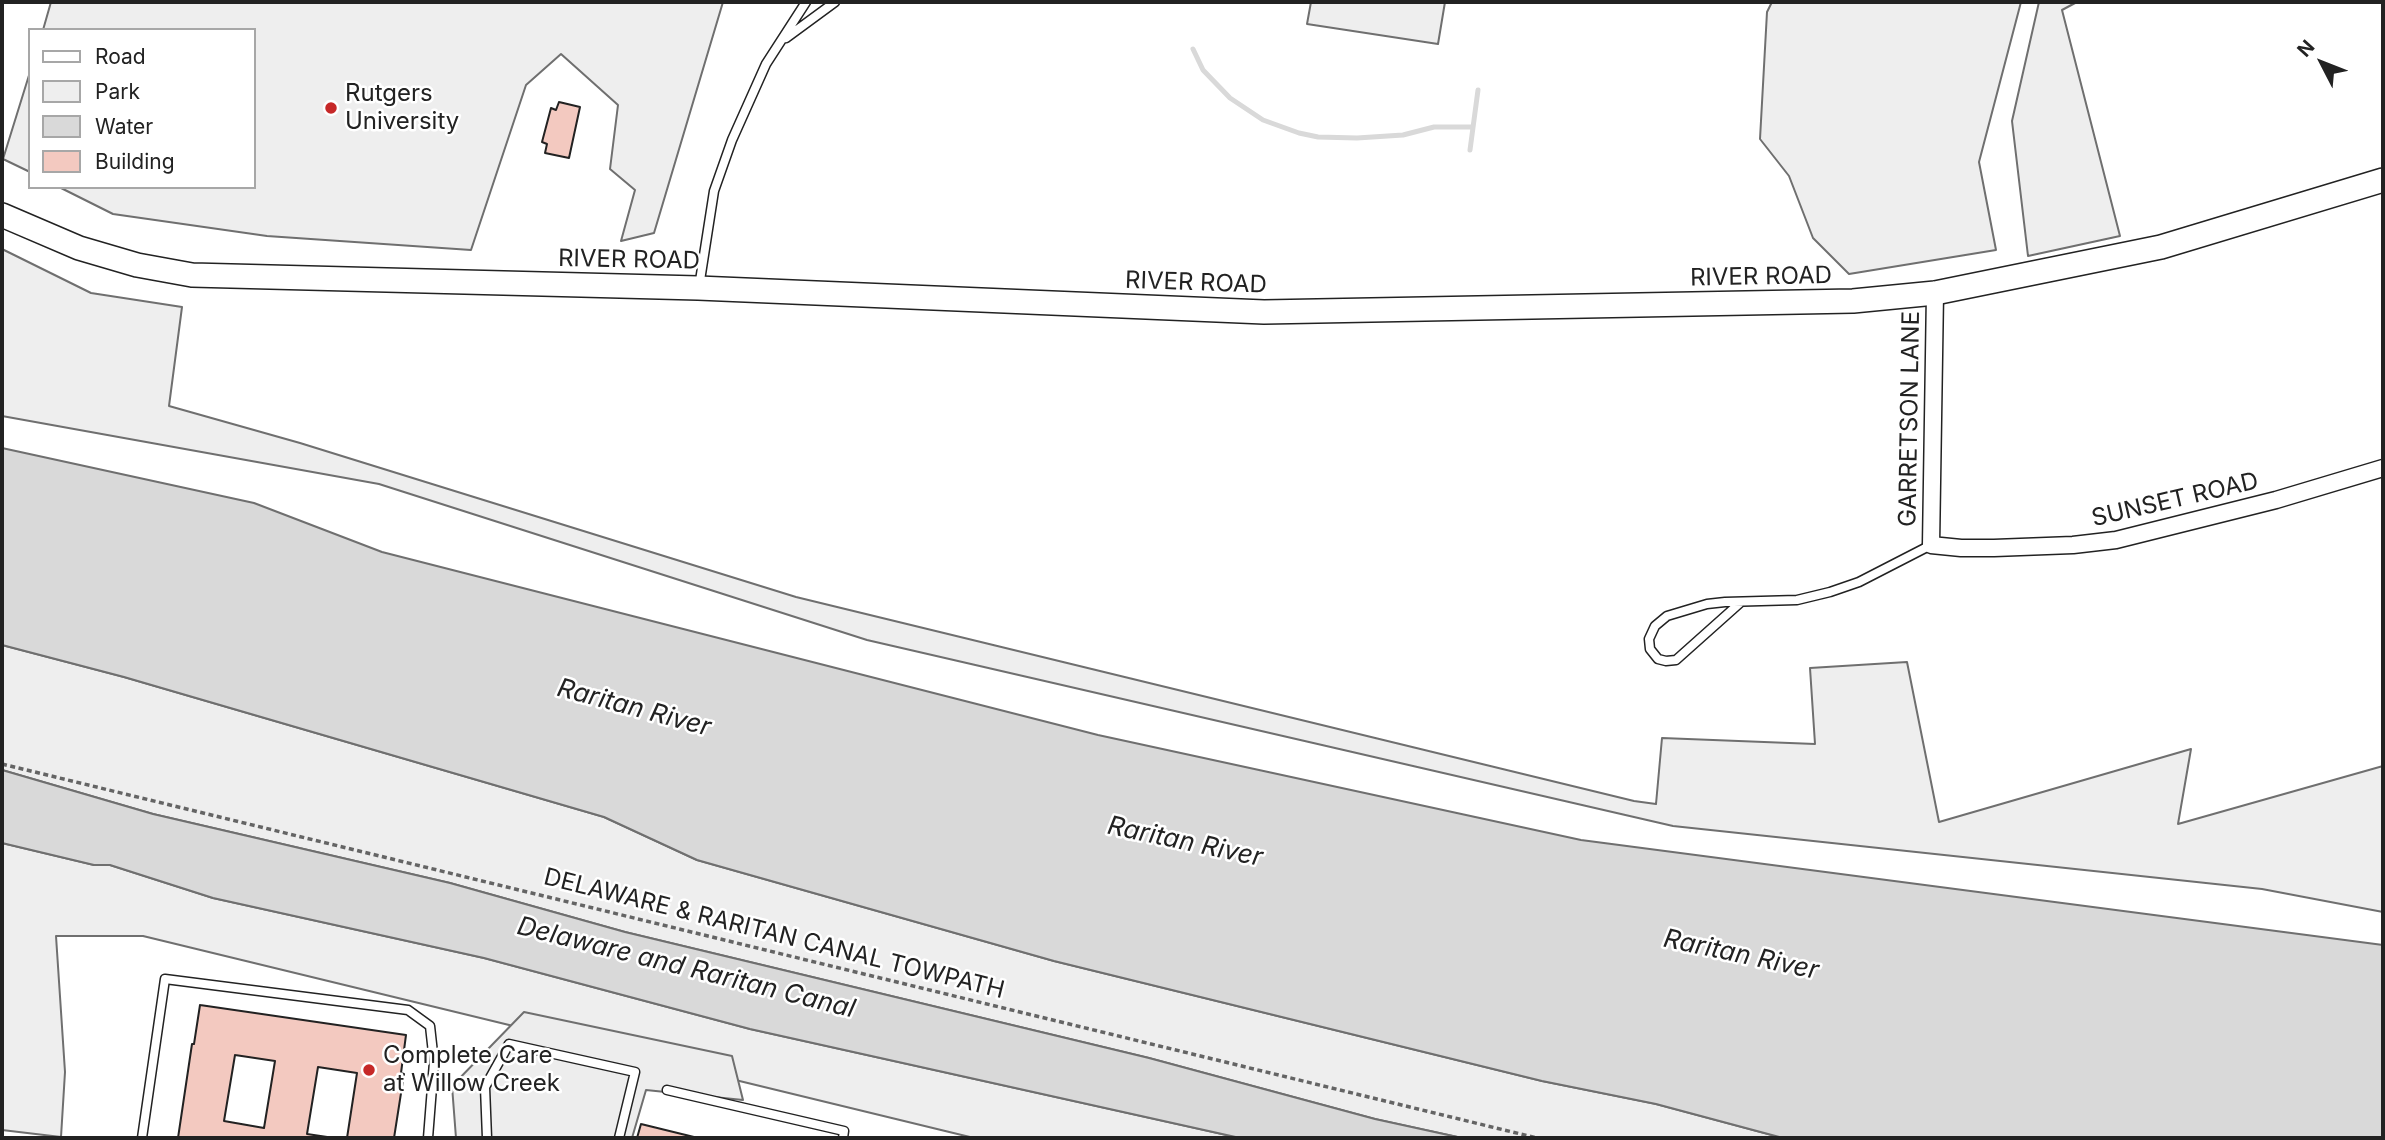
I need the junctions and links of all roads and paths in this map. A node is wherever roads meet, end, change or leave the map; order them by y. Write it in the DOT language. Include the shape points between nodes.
graph roads {
  1 [pos="806,2"];
  2 [pos="835,2"];
  3 [pos="780,42"];
  4 [pos="2383,180"];
  5 [pos="2,215"];
  6 [pos="698,288"];
  7 [pos="1935,293"];
  8 [pos="2383,468"];
  9 [pos="1931,545"];
  10 [pos="1741,602"];
  11 [pos="2,764"];
  12 [pos="667,1090"];
  13 [pos="142,1138"];
  14 [pos="428,1138"];
  15 [pos="487,1138"];
  16 [pos="619,1138"];
  17 [pos="844,1138"];
  18 [pos="1537,1138"];
  1 -- 3 [label="lane"];
  2 -- 3 [label="lane"];
  3 -- 6 [label="lane" via="743,111 714,191"];
  4 -- 7 [label="main road, RIVER ROAD" via="2161,247"];
  5 -- 6 [label="main road, RIVER ROAD" via="79,248 192,275"];
  6 -- 7 [label="main road, RIVER ROAD" via="1264,312 1853,301"];
  7 -- 9 [label="street, GARRETSON LANE"];
  8 -- 9 [label="street, SUNSET ROAD" via="2116,540 1994,548"];
  9 -- 10 [label="lane" via="1830,592 1797,600"];
  10 -- 10 [label="lane" via="1676,660 1658,659 1650,649 1655,626 1667,616 1707,604"];
  11 -- 18 [label="path, DELAWARE & RARITAN CANAL TOWPATH"];
  12 -- 17 [label="lane" via="844,1130"];
  13 -- 14 [label="lane" via="165,979 408,1010 430,1026 434,1062"];
  15 -- 16 [label="lane" via="485,1087 509,1044 635,1072"];
}
